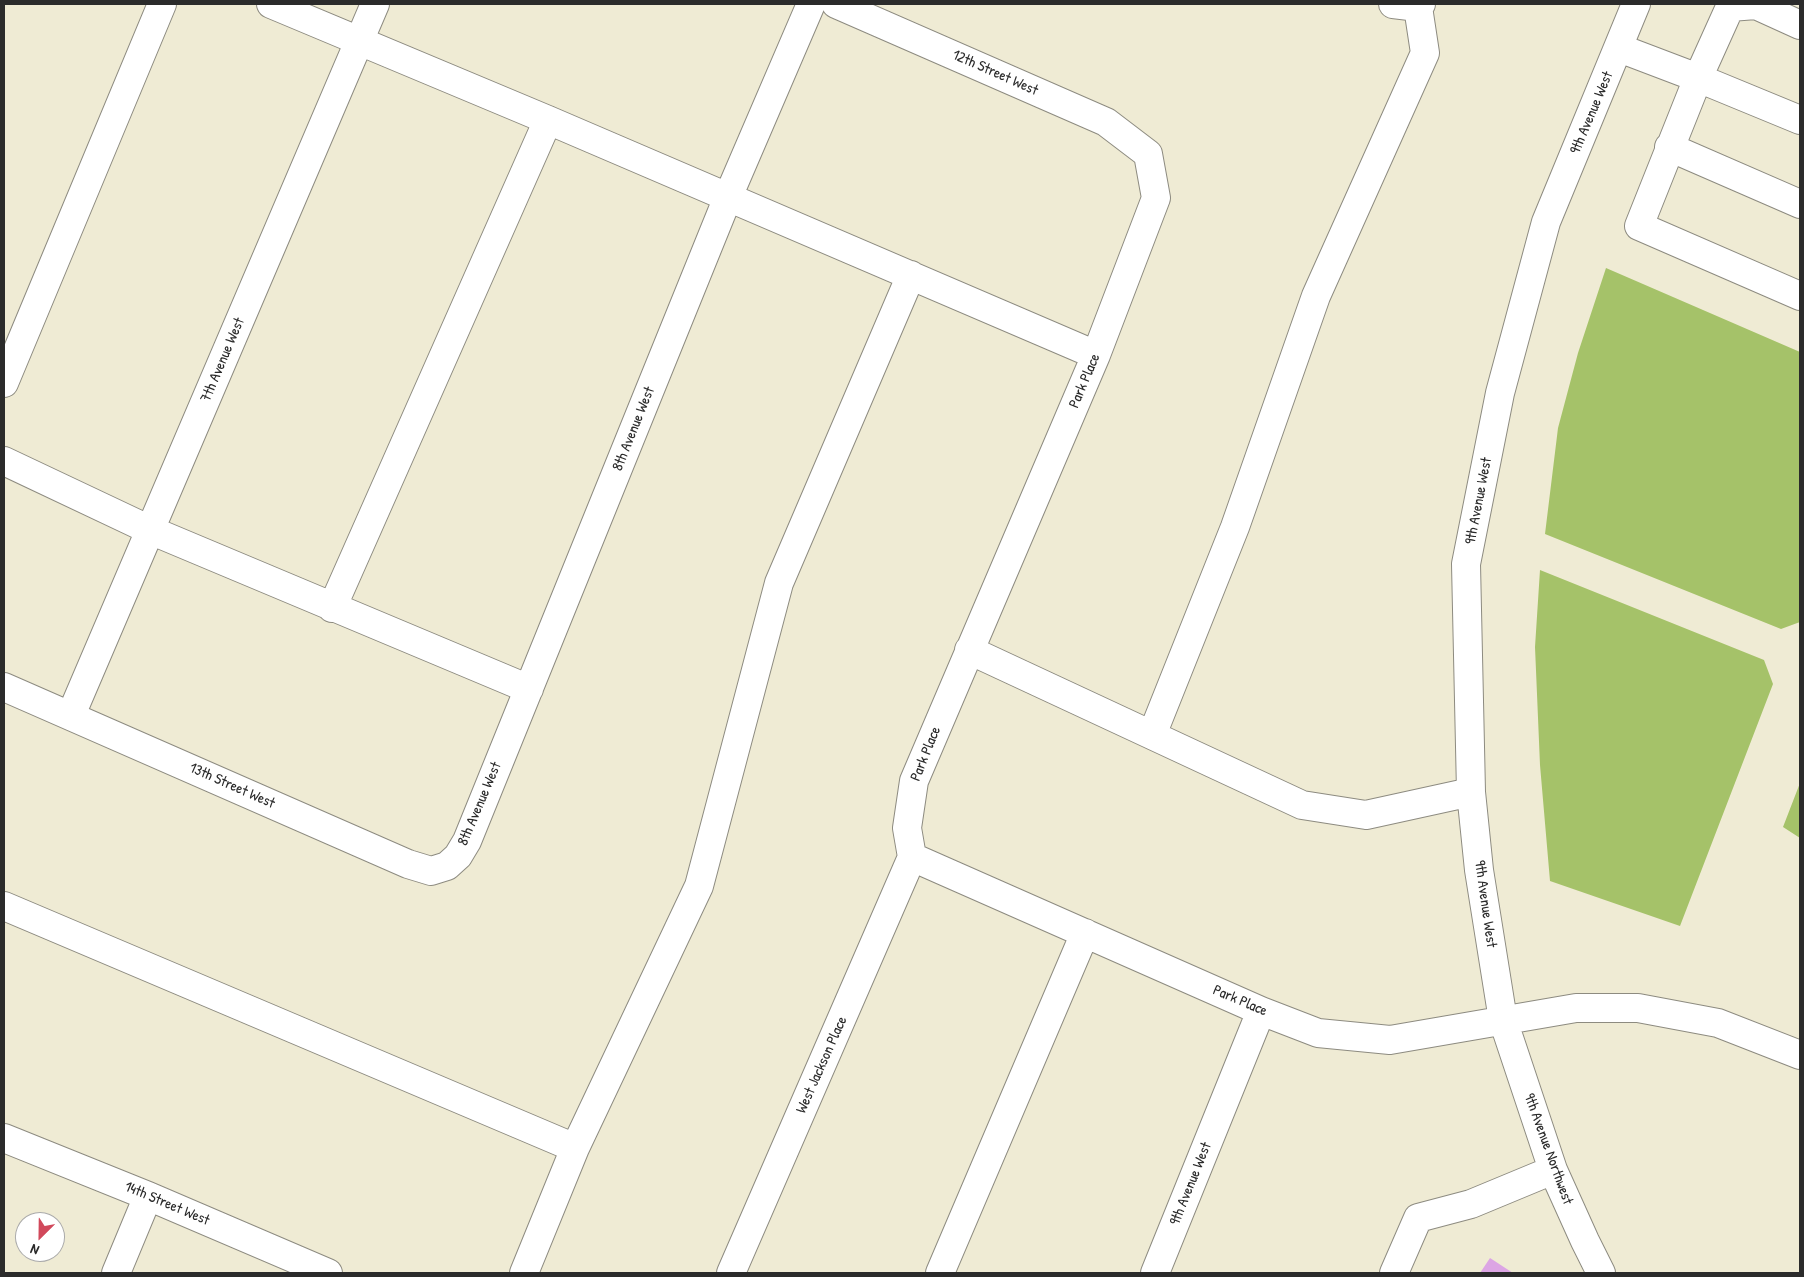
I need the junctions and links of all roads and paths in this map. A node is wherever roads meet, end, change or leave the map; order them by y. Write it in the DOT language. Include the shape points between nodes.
graph roads {
  1 [pos="162,4"];
  2 [pos="271,4"];
  3 [pos="375,4"];
  4 [pos="811,4"];
  5 [pos="836,4"];
  6 [pos="1636,4"];
  7 [pos="1411,5"];
  8 [pos="1800,25"];
  9 [pos="359,41"];
  10 [pos="1619,48"];
  11 [pos="1698,78"];
  12 [pos="548,120"];
  13 [pos="1800,120"];
  14 [pos="1670,147"];
  15 [pos="1148,154"];
  16 [pos="728,197"];
  17 [pos="1800,204"];
  18 [pos="910,275"];
  19 [pos="1800,296"];
  20 [pos="1096,355"];
  21 [pos="4,383"];
  22 [pos="4,461"];
  23 [pos="150,530"];
  24 [pos="332,608"];
  25 [pos="970,650"];
  26 [pos="4,688"];
  27 [pos="528,689"];
  28 [pos="71,715"];
  29 [pos="1152,735"];
  30 [pos="1471,792"];
  31 [pos="458,856"];
  32 [pos="912,857"];
  33 [pos="4,906"];
  34 [pos="1085,933"];
  35 [pos="1261,1011"];
  36 [pos="1503,1020"];
  37 [pos="1800,1056"];
  38 [pos="4,1138"];
  39 [pos="575,1148"];
  40 [pos="1553,1170"];
  41 [pos="148,1196"];
  42 [pos="116,1273"];
  43 [pos="328,1273"];
  44 [pos="524,1273"];
  45 [pos="731,1273"];
  46 [pos="940,1273"];
  47 [pos="1155,1273"];
  48 [pos="1394,1273"];
  49 [pos="1601,1273"];
  1 -- 21 [label="street"];
  2 -- 9 [label="street"];
  3 -- 9 [label="street, 7th Avenue West"];
  4 -- 16 [label="street, 8th Avenue West"];
  5 -- 15 [label="street, 12th Street West" via="1106,122"];
  6 -- 10 [label="street, 9th Avenue West"];
  7 -- 29 [label="street" via="1425,53 1316,296 1235,527"];
  8 -- 11 [label="street" via="1756,5 1730,7"];
  9 -- 12 [label="street"];
  9 -- 23 [label="street, 7th Avenue West"];
  10 -- 11 [label="street"];
  10 -- 30 [label="street, 9th Avenue West" via="1546,222 1500,393 1466,564"];
  11 -- 13 [label="street"];
  11 -- 14 [label="street"];
  12 -- 16 [label="street"];
  12 -- 24 [label="street"];
  14 -- 17 [label="street"];
  14 -- 19 [label="street" via="1639,226"];
  15 -- 20 [label="street, Park Place" via="1156,198"];
  16 -- 18 [label="street"];
  16 -- 27 [label="street, 8th Avenue West"];
  18 -- 20 [label="street"];
  18 -- 39 [label="street" via="779,583 699,886"];
  20 -- 25 [label="street, Park Place"];
  22 -- 23 [label="street"];
  23 -- 24 [label="street"];
  23 -- 28 [label="street, 7th Avenue West"];
  24 -- 27 [label="street"];
  25 -- 29 [label="street"];
  25 -- 32 [label="street, Park Place" via="914,781 907,828"];
  26 -- 28 [label="street, 13th Street West"];
  27 -- 31 [label="street, 8th Avenue West" via="467,841"];
  28 -- 31 [label="street, 13th Street West" via="408,864 431,871 447,866"];
  29 -- 30 [label="street" via="1302,805 1366,816"];
  30 -- 36 [label="street, 9th Avenue West" via="1479,870"];
  32 -- 34 [label="street, Park Place"];
  32 -- 45 [label="street, West Jackson Place"];
  33 -- 39 [label="street"];
  34 -- 35 [label="street, Park Place"];
  34 -- 46 [label="street"];
  35 -- 36 [label="street, Park Place" via="1318,1033 1390,1040"];
  35 -- 47 [label="street, 9th Avenue West"];
  36 -- 37 [label="street, Park Place" via="1576,1008 1638,1008 1718,1023"];
  36 -- 40 [label="street, 9th Avenue Northwest"];
  38 -- 41 [label="street, 14th Street West"];
  39 -- 44 [label="street"];
  40 -- 48 [label="street" via="1471,1204 1418,1218"];
  40 -- 49 [label="street, 9th Avenue Northwest"];
  41 -- 42 [label="street"];
  41 -- 43 [label="street, 14th Street West"];
}
